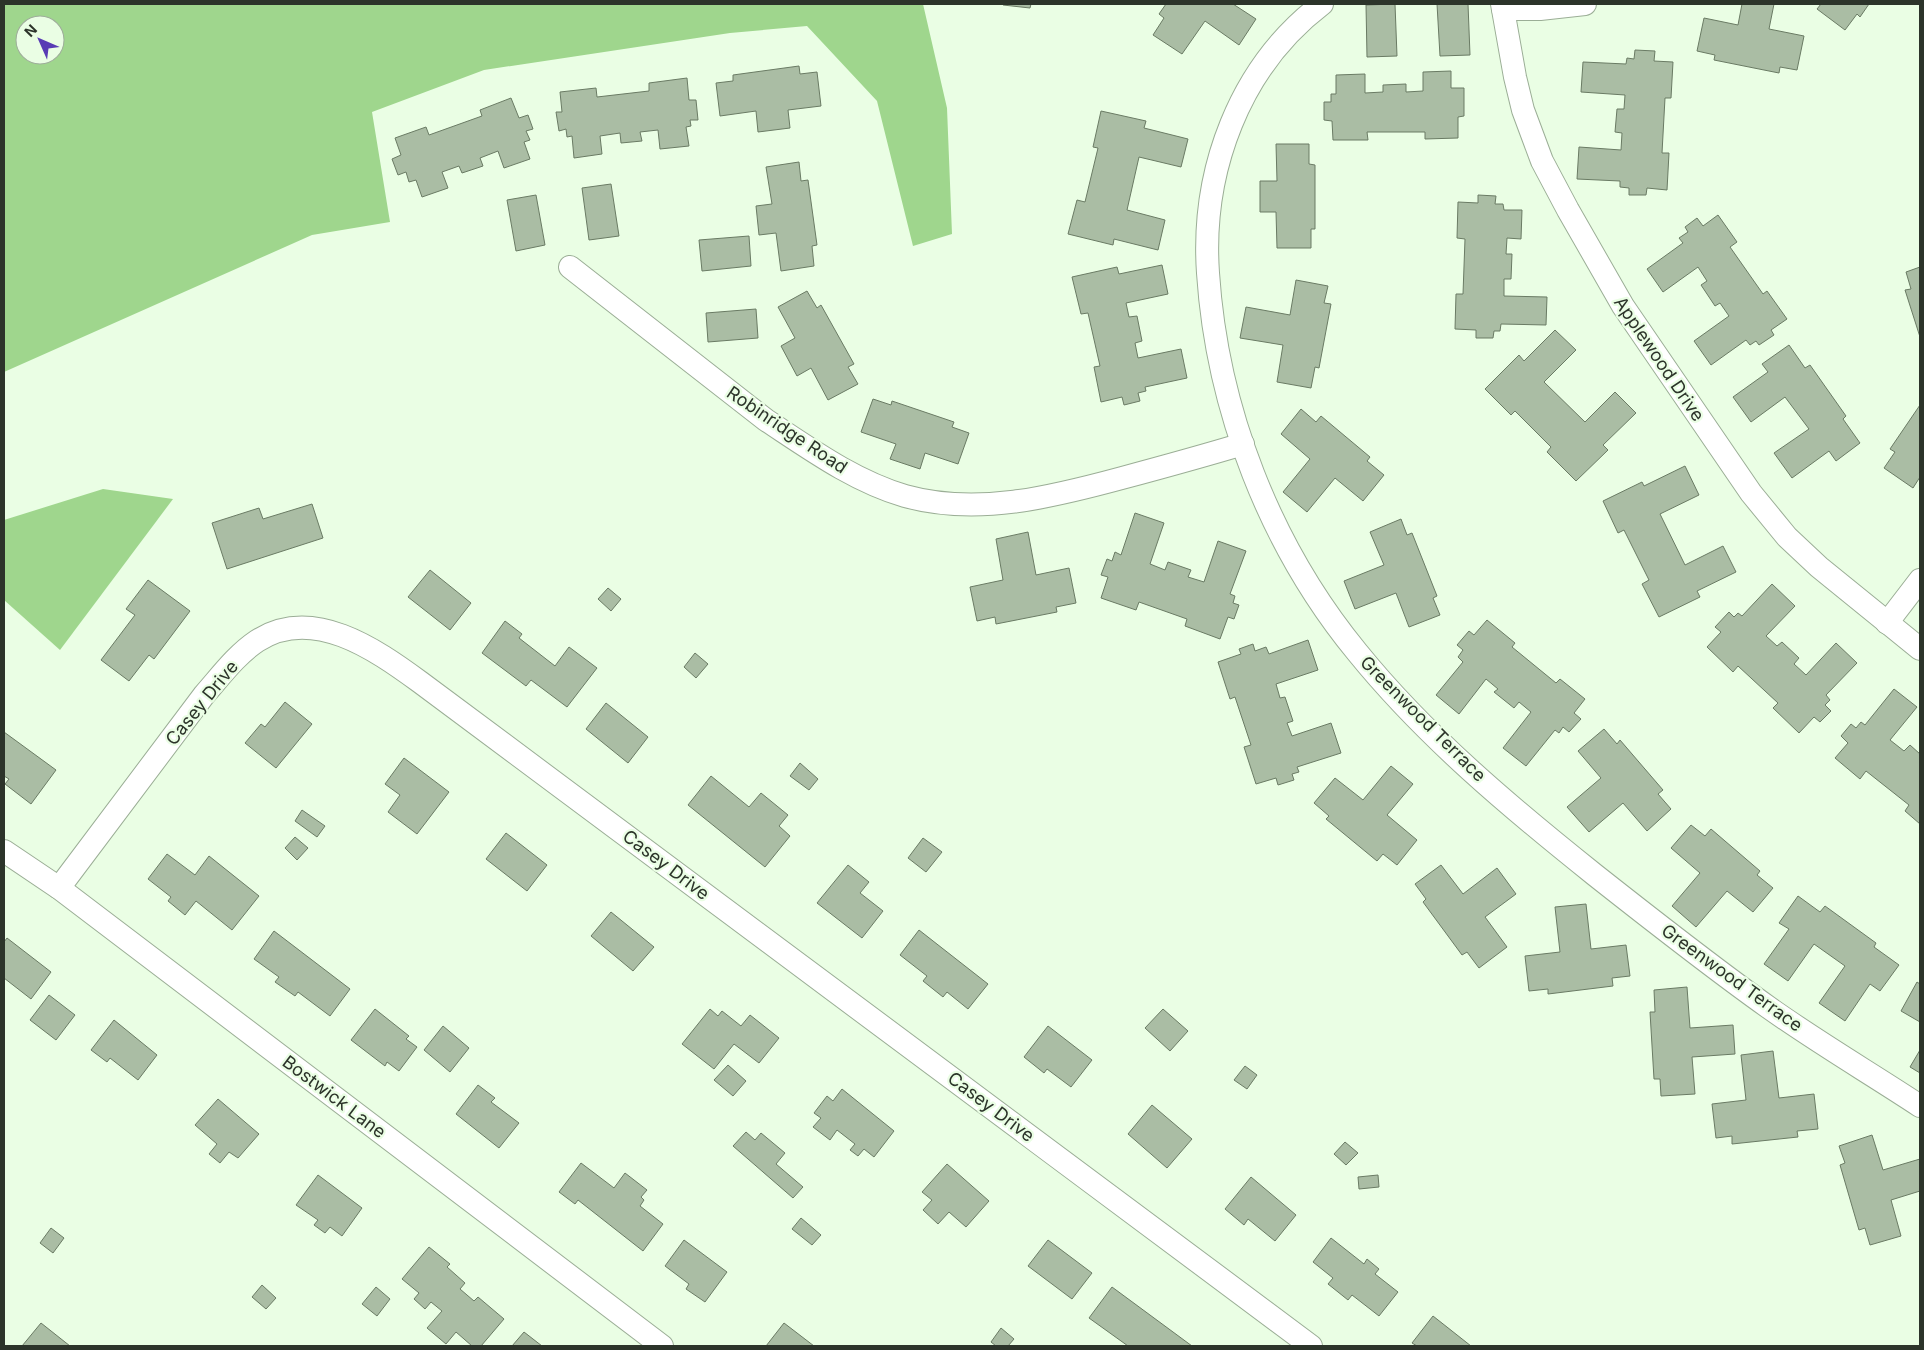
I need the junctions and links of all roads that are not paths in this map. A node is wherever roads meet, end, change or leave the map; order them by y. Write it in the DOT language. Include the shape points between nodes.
graph roads {
  1 [pos="1322,4"];
  2 [pos="1585,4"];
  3 [pos="1503,7"];
  4 [pos="570,267"];
  5 [pos="1243,444"];
  6 [pos="1920,580"];
  7 [pos="1887,623"];
  8 [pos="1920,649"];
  9 [pos="4,851"];
  10 [pos="59,888"];
  11 [pos="1920,1106"];
  12 [pos="662,1346"];
  13 [pos="1311,1346"];
  1 -- 5 [label="street, Greenwood Terrace" via="1286,36 1250,85 1227,131 1212,187 1206,245 1209,288 1222,369"];
  2 -- 3 [label="street" via="1540,9"];
  3 -- 7 [label="street, Applewood Drive" via="1523,110 1542,161 1623,306 1751,493 1787,536 1819,567"];
  4 -- 5 [label="street, Robinridge Road" via="766,420 855,476 906,496 975,505 1027,500 1097,485"];
  5 -- 11 [label="street, Greenwood Terrace" via="1276,525 1314,593 1354,650 1430,731 1529,821 1670,934 1772,1009"];
  6 -- 7 [label="street"];
  7 -- 8 [label="street, Applewood Drive"];
  9 -- 10 [label="street, Bostwick Lane"];
  10 -- 12 [label="street, Bostwick Lane"];
  10 -- 13 [label="street, Casey Drive" via="204,695 256,642 271,633 300,628 315,628 346,636 381,654 420,682"];
}
